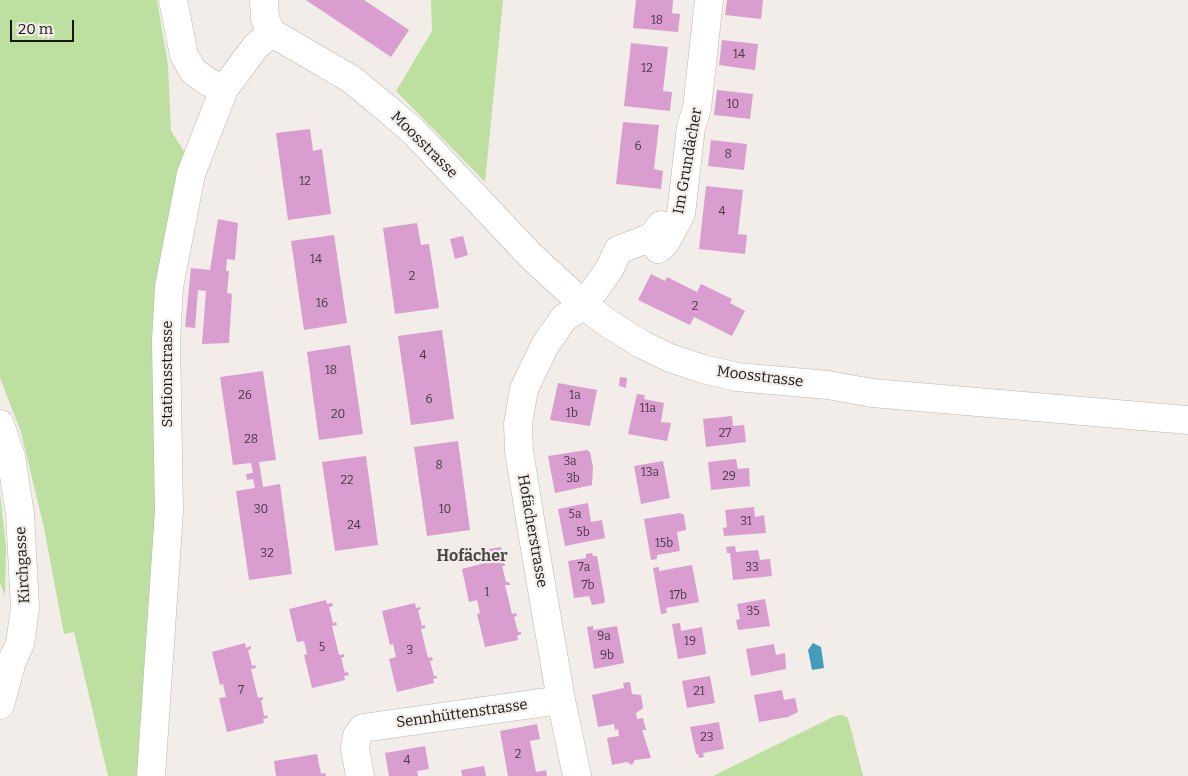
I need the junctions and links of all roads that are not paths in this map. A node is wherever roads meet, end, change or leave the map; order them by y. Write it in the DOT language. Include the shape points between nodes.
graph roads {
  1 [pos="173,0"];
  2 [pos="264,0"];
  3 [pos="709,0"];
  4 [pos="272,34"];
  5 [pos="224,89"];
  6 [pos="661,225"];
  7 [pos="610,268"];
  8 [pos="584,305"];
  9 [pos="1188,420"];
  10 [pos="0,424"];
  11 [pos="561,700"];
  12 [pos="0,705"];
  13 [pos="359,768"];
  14 [pos="151,776"];
  15 [pos="577,776"];
  1 -- 5 [label="street" via="184,56 193,71"];
  2 -- 4 [label="street" via="265,19"];
  3 -- 7 [label="street, Im Grundächer" via="697,108 691,127 680,214 665,243 648,256"];
  4 -- 5 [label="street, Stationsstrasse" via="256,46"];
  4 -- 8 [label="street, Moosstrasse" via="350,79 406,125 531,256"];
  5 -- 14 [label="street, Stationsstrasse" via="192,174 169,288 166,341 169,511"];
  6 -- 7 [label="street" via="652,237 618,250"];
  7 -- 8 [label="street"];
  8 -- 9 [label="street, Moosstrasse" via="643,345 703,369 737,377 811,383 882,394"];
  8 -- 11 [label="street, Hofächerstrasse" via="564,318 545,345 524,389 518,424 524,487"];
  10 -- 12 [label="street, Kirchgasse" via="11,458 20,514 25,608 20,644"];
  11 -- 13 [label="street, Sennhüttenstrasse" via="363,728 357,736 355,748"];
  11 -- 15 [label="street, Hofächerstrasse"];
}
